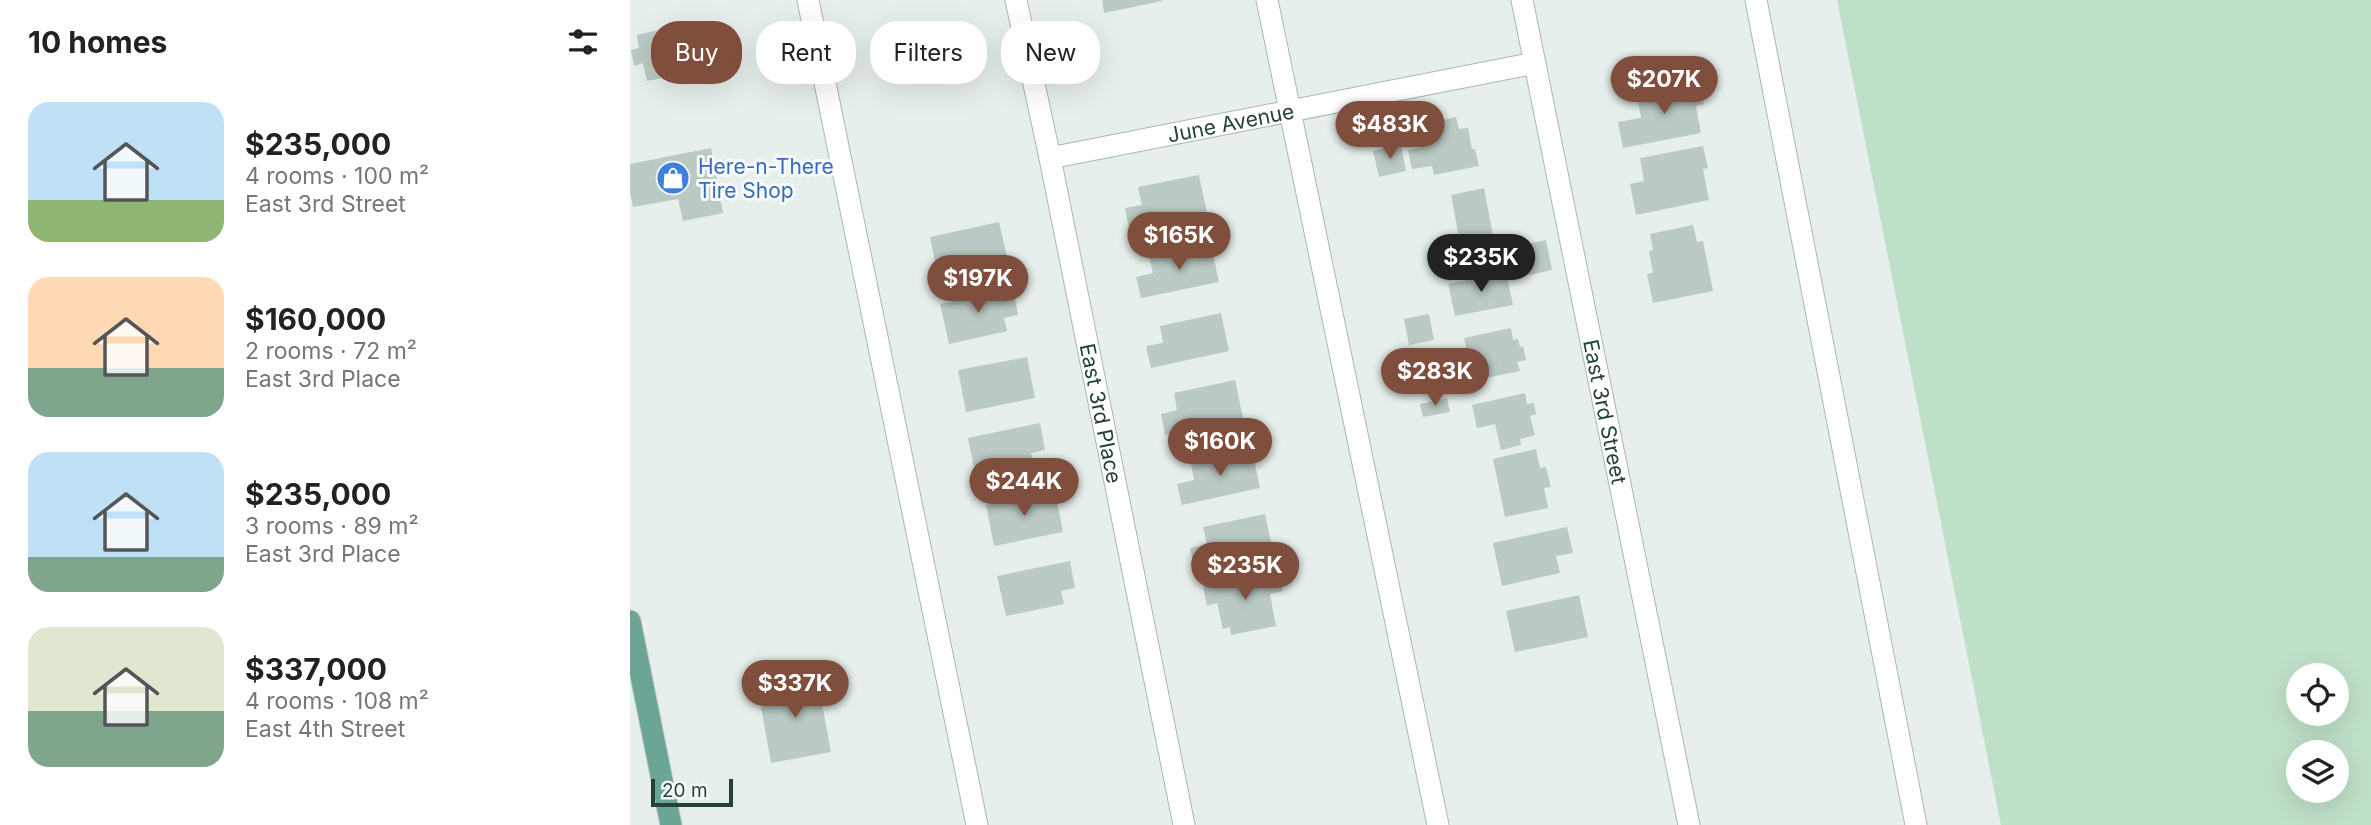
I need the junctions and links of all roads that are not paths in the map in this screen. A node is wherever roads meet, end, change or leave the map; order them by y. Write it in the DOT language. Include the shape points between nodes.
graph roads {
  1 [pos="808,0"];
  2 [pos="1016,0"];
  3 [pos="1267,0"];
  4 [pos="1522,0"];
  5 [pos="1756,0"];
  6 [pos="1535,63"];
  7 [pos="1289,111"];
  8 [pos="1050,158"];
  9 [pos="630,621"];
  10 [pos="671,825"];
  11 [pos="977,825"];
  12 [pos="1184,825"];
  13 [pos="1438,825"];
  14 [pos="1689,825"];
  15 [pos="1916,825"];
  1 -- 11 [label="street"];
  2 -- 8 [label="street, East 3rd Place"];
  3 -- 7 [label="street"];
  4 -- 6 [label="street, East 3rd Street"];
  5 -- 15 [label="street"];
  6 -- 7 [label="street, June Avenue"];
  6 -- 14 [label="street, East 3rd Street"];
  7 -- 8 [label="street, June Avenue"];
  7 -- 13 [label="street"];
  8 -- 12 [label="street, East 3rd Place"];
  9 -- 10 [label="main road"];
}
